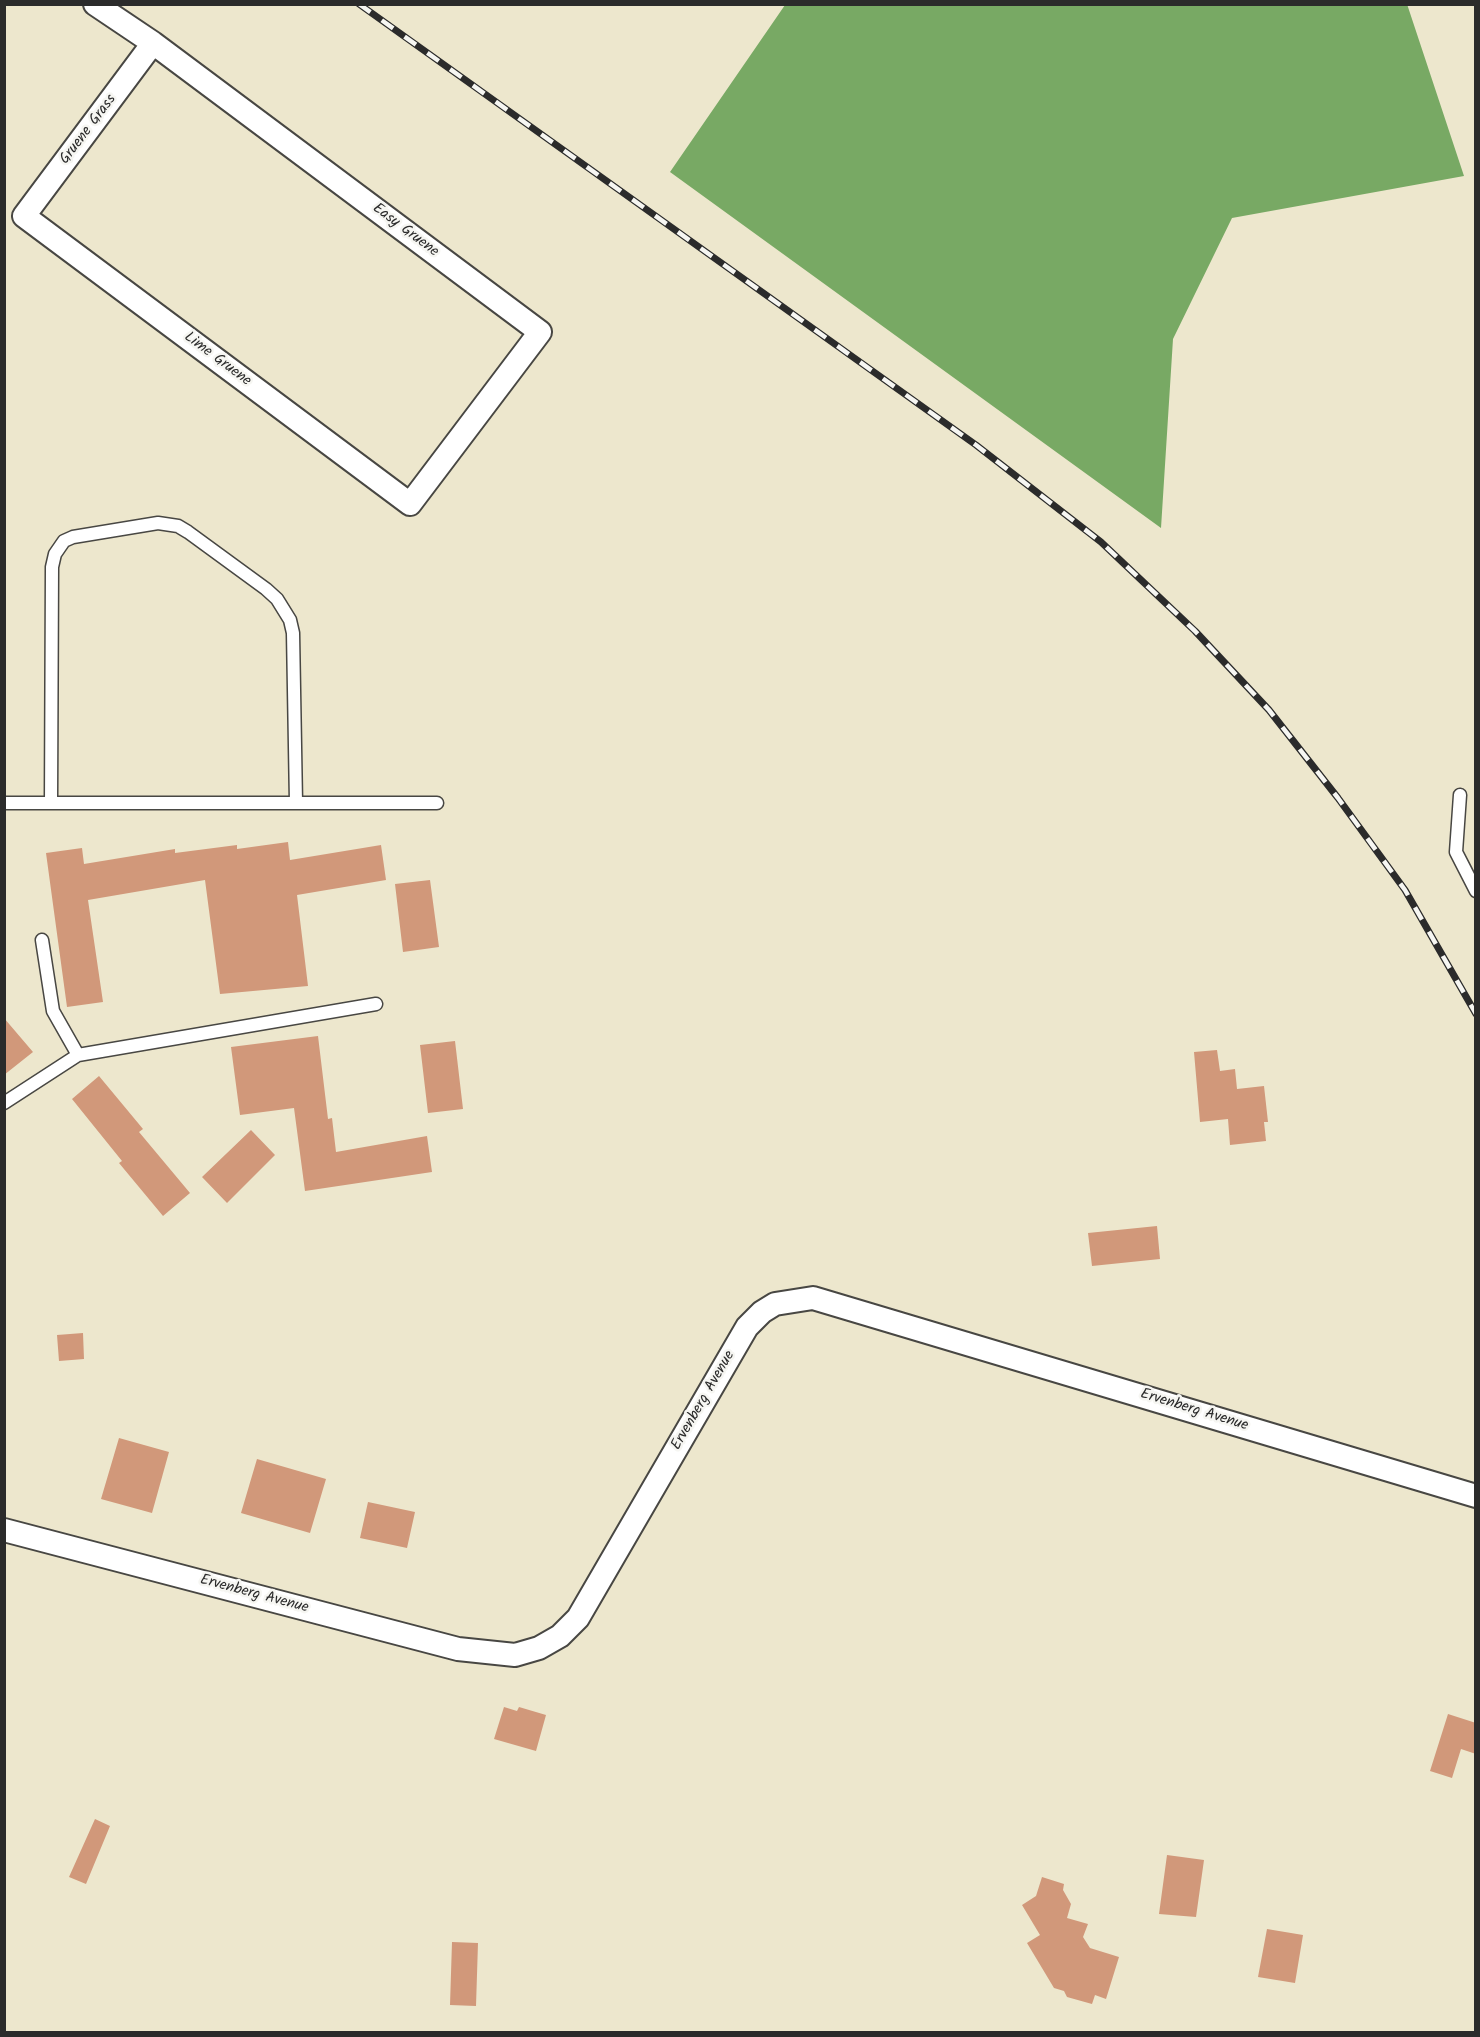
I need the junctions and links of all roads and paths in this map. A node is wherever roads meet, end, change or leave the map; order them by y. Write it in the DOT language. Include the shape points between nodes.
graph roads {
  1 [pos="95,4"];
  2 [pos="153,43"];
  3 [pos="24,216"];
  4 [pos="410,504"];
  5 [pos="1460,795"];
  6 [pos="4,803"];
  7 [pos="51,803"];
  8 [pos="296,803"];
  9 [pos="437,803"];
  10 [pos="1476,891"];
  11 [pos="42,940"];
  12 [pos="376,1004"];
  13 [pos="78,1055"];
  14 [pos="4,1103"];
  15 [pos="1476,1496"];
  16 [pos="4,1530"];
  1 -- 2 [label="street, Easy Gruene"];
  2 -- 3 [label="street, Gruene Grass"];
  2 -- 4 [label="street, Easy Gruene" via="540,332"];
  3 -- 4 [label="street, Lime Gruene"];
  5 -- 10 [label="lane" via="1456,852"];
  6 -- 7 [label="lane"];
  7 -- 8 [label="lane"];
  7 -- 8 [label="lane" via="55,554 64,541 73,537 158,523 178,526 266,589 290,620"];
  8 -- 9 [label="lane"];
  11 -- 13 [label="lane" via="53,1011"];
  12 -- 13 [label="lane"];
  13 -- 14 [label="lane"];
  15 -- 16 [label="street, Ervenberg Avenue" via="813,1298 775,1304 747,1327 578,1618 560,1636 515,1655 458,1649"];
}
